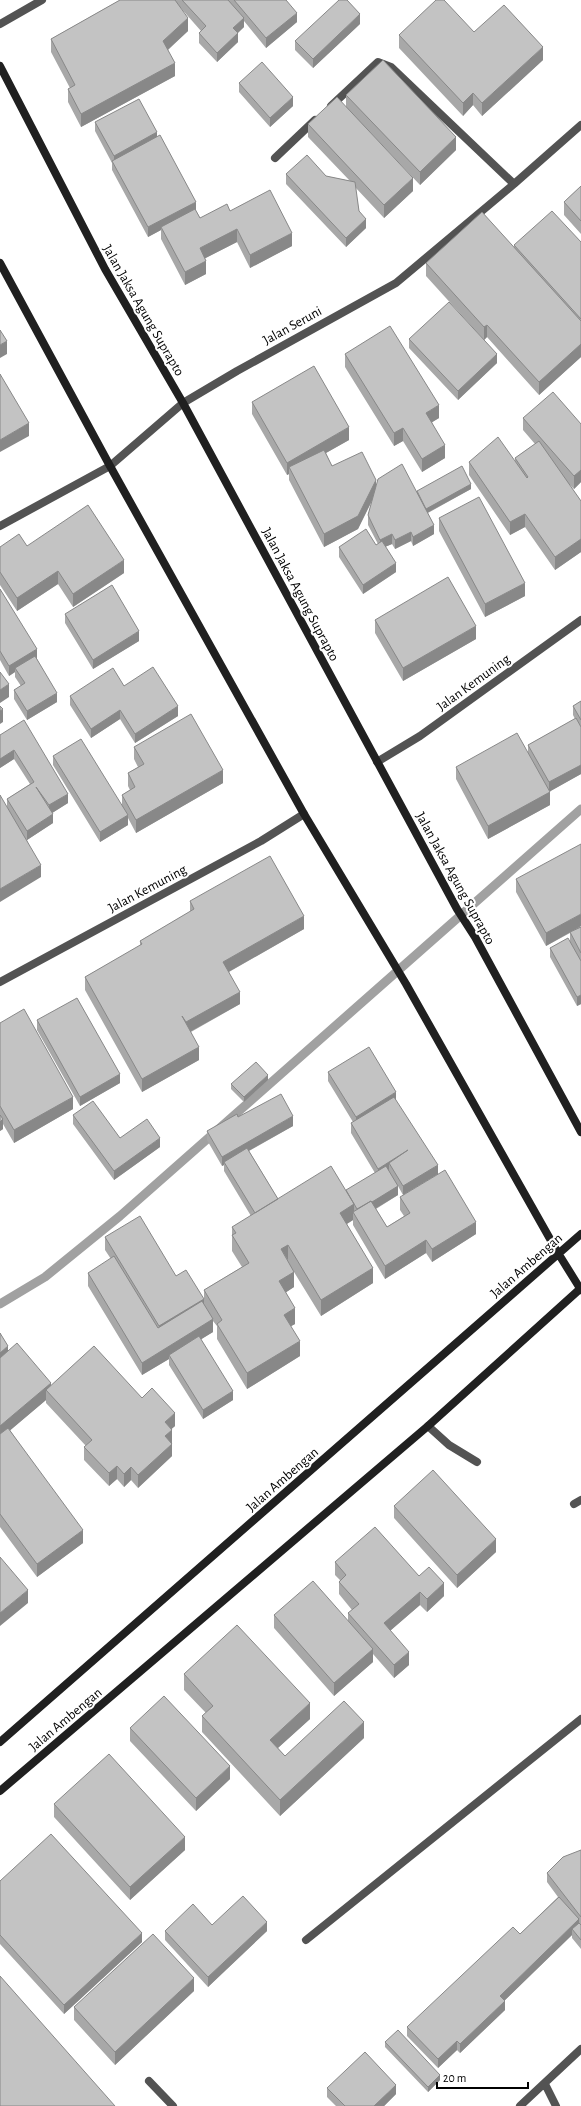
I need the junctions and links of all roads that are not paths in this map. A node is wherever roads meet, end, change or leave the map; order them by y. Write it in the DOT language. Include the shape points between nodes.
graph roads {
  1 [pos="42,0"];
  2 [pos="0,24"];
  3 [pos="0,66"];
  4 [pos="581,125"];
  5 [pos="275,158"];
  6 [pos="514,184"];
  7 [pos="0,263"];
  8 [pos="183,403"];
  9 [pos="110,466"];
  10 [pos="0,526"];
  11 [pos="581,620"];
  12 [pos="377,762"];
  13 [pos="304,814"];
  14 [pos="0,982"];
  15 [pos="581,1132"];
  16 [pos="581,1234"];
  17 [pos="558,1253"];
  18 [pos="581,1289"];
  19 [pos="428,1426"];
  20 [pos="476,1462"];
  21 [pos="581,1718"];
  22 [pos="0,1742"];
  23 [pos="0,1791"];
  24 [pos="306,1940"];
  25 [pos="581,2049"];
  26 [pos="149,2081"];
  27 [pos="545,2084"];
  28 [pos="173,2106"];
  29 [pos="520,2106"];
  30 [pos="556,2106"];
  1 -- 2 [label="street"];
  3 -- 8 [label="street, Jalan Jaksa Agung Suprapto" via="105,269"];
  4 -- 6 [label="street, Jalan Seruni"];
  5 -- 6 [label="street" via="378,62 391,67"];
  6 -- 8 [label="street, Jalan Seruni" via="396,283"];
  7 -- 9 [label="street"];
  8 -- 9 [label="street, Jalan Seruni"];
  8 -- 12 [label="street, Jalan Jaksa Agung Suprapto"];
  9 -- 10 [label="street, Jalan Seruni"];
  9 -- 13 [label="street"];
  11 -- 12 [label="street, Jalan Kemuning" via="420,736"];
  12 -- 15 [label="street, Jalan Jaksa Agung Suprapto"];
  13 -- 14 [label="street, Jalan Kemuning" via="261,841"];
  13 -- 17 [label="street" via="406,984"];
  16 -- 17 [label="street, Jalan Ambengan"];
  17 -- 18 [label="street"];
  17 -- 22 [label="street, Jalan Ambengan" via="396,1398"];
  18 -- 19 [label="street, Jalan Ambengan"];
  19 -- 20 [label="street" via="449,1445"];
  19 -- 23 [label="street, Jalan Ambengan"];
  21 -- 24 [label="street"];
  25 -- 27 [label="street"];
  26 -- 28 [label="street"];
  27 -- 29 [label="street"];
  27 -- 30 [label="street"];
}
